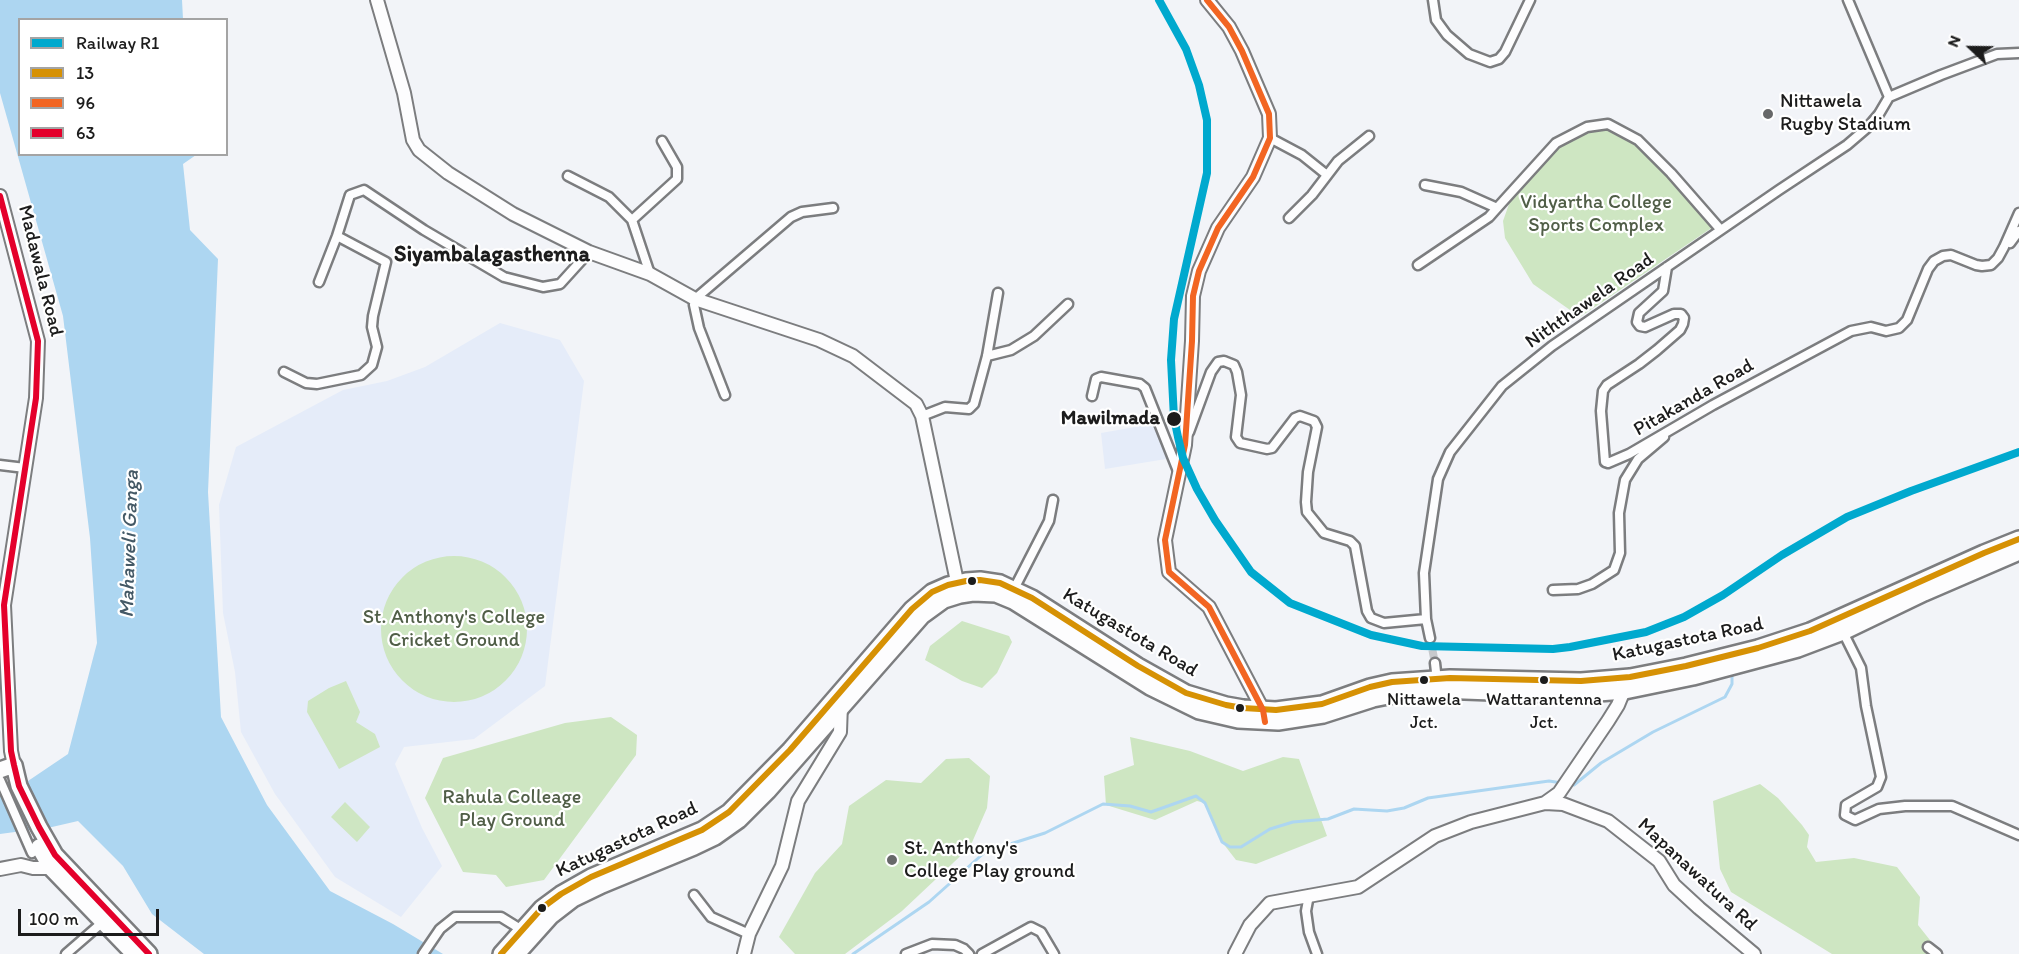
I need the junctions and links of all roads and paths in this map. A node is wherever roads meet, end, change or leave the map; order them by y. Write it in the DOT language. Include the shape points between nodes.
graph roads {
  1 [pos="377,0"];
  2 [pos="1208,0"];
  3 [pos="1433,0"];
  4 [pos="1530,0"];
  5 [pos="1848,0"];
  6 [pos="2019,53"];
  7 [pos="1889,97"];
  8 [pos="1369,136"];
  9 [pos="1270,138"];
  10 [pos="662,141"];
  11 [pos="1327,175"];
  12 [pos="568,176"];
  13 [pos="1425,185"];
  14 [pos="0,196"];
  15 [pos="833,208"];
  16 [pos="1497,208"];
  17 [pos="2019,213"];
  18 [pos="1289,218"];
  19 [pos="632,220"];
  20 [pos="1720,229"];
  21 [pos="2019,231"];
  22 [pos="338,236"];
  23 [pos="2004,247"];
  24 [pos="589,252"];
  25 [pos="1418,265"];
  26 [pos="1667,267"];
  27 [pos="650,274"];
  28 [pos="319,282"];
  29 [pos="998,293"];
  30 [pos="695,299"];
  31 [pos="1068,304"];
  32 [pos="987,356"];
  33 [pos="284,372"];
  34 [pos="725,395"];
  35 [pos="1092,396"];
  36 [pos="922,416"];
  37 [pos="1677,426"];
  38 [pos="1185,445"];
  39 [pos="0,465"];
  40 [pos="25,468"];
  41 [pos="1179,474"];
  42 [pos="1053,500"];
  43 [pos="2019,539"];
  44 [pos="2019,552"];
  45 [pos="959,589"];
  46 [pos="1014,589"];
  47 [pos="1553,590"];
  48 [pos="2,605"];
  49 [pos="1426,619"];
  50 [pos="1843,632"];
  51 [pos="1430,638"];
  52 [pos="1435,663"];
  53 [pos="1627,684"];
  54 [pos="1437,685"];
  55 [pos="840,701"];
  56 [pos="1264,716"];
  57 [pos="4,771"];
  58 [pos="1545,803"];
  59 [pos="2019,835"];
  60 [pos="35,838"];
  61 [pos="53,862"];
  62 [pos="21,865"];
  63 [pos="0,869"];
  64 [pos="694,895"];
  65 [pos="1309,895"];
  66 [pos="107,918"];
  67 [pos="522,930"];
  68 [pos="749,934"];
  69 [pos="1928,947"];
  70 [pos="513,950"];
  71 [pos="66,954"];
  72 [pos="134,954"];
  73 [pos="149,954"];
  74 [pos="423,954"];
  75 [pos="744,954"];
  76 [pos="906,954"];
  77 [pos="969,954"];
  78 [pos="982,954"];
  79 [pos="1054,954"];
  80 [pos="1235,954"];
  81 [pos="1317,954"];
  82 [pos="1754,954"];
  83 [pos="1937,954"];
  1 -- 24 [label="street" via="404,93 412,140 419,150 513,214"];
  2 -- 9 [label="street" via="1242,51 1269,114"];
  3 -- 4 [label="street" via="1436,20 1447,35 1469,54 1490,62 1504,52"];
  5 -- 7 [label="street"];
  6 -- 7 [label="street" via="1997,54"];
  7 -- 20 [label="street, Niththawela Road" via="1868,128 1847,145"];
  8 -- 11 [label="street"];
  9 -- 11 [label="street" via="1302,155"];
  9 -- 38 [label="street" via="1253,177 1218,228 1199,272 1193,296"];
  10 -- 19 [label="street" via="677,167 677,179"];
  11 -- 18 [label="street"];
  12 -- 19 [label="street" via="609,197"];
  13 -- 16 [label="street" via="1461,192"];
  14 -- 40 [label="street, Madawala Road" via="38,341 36,398"];
  15 -- 30 [label="street" via="790,217"];
  16 -- 20 [label="street" via="1556,143 1587,127 1608,124 1638,140"];
  16 -- 25 [label="street"];
  17 -- 23 [label="street, Pitakanda Road"];
  19 -- 27 [label="street"];
  20 -- 26 [label="street, Niththawela Road"];
  21 -- 23 [label="street"];
  22 -- 24 [label="street" via="350,195 364,190 504,277 543,288 560,284"];
  22 -- 28 [label="street"];
  22 -- 33 [label="street" via="386,262 373,316 377,347 372,365 361,375 317,384"];
  23 -- 37 [label="street, Pitakanda Road" via="1991,265 1943,256 1928,269 1907,320 1899,327 1851,331"];
  24 -- 27 [label="street"];
  26 -- 37 [label="street, Pitakanda Road" via="1662,291 1639,313 1636,322 1645,327 1681,314 1683,324 1657,350 1606,385 1601,411 1605,462 1629,454"];
  26 -- 49 [label="street, Niththawela Road" via="1513,376 1450,452 1434,493 1424,573"];
  27 -- 30 [label="street"];
  29 -- 32 [label="street"];
  30 -- 34 [label="street" via="699,328"];
  30 -- 36 [label="street" via="819,340 853,356 916,404"];
  31 -- 32 [label="street" via="1034,336 1011,350"];
  32 -- 36 [label="street" via="974,404 969,409 945,406"];
  35 -- 41 [label="street" via="1096,380 1101,377 1145,388"];
  36 -- 45 [label="street"];
  37 -- 47 [label="street" via="1638,459 1625,480 1618,513 1620,553 1614,570 1578,589"];
  38 -- 41 [label="street"];
  38 -- 49 [label="street" via="1218,362 1234,365 1238,372 1241,395 1236,437 1240,443 1272,448 1295,418 1314,421 1317,427 1308,472 1307,512 1324,533 1355,546 1371,618 1384,623"];
  39 -- 40 [label="street"];
  40 -- 48 [label="street, Madawala Road"];
  41 -- 56 [label="street" via="1165,540 1169,572 1209,607"];
  42 -- 46 [label="street" via="1049,521"];
  43 -- 53 [label="highway, Katugastota Road" via="1810,631"];
  44 -- 50 [label="highway, Katugastota Road"];
  45 -- 46 [label="highway, Katugastota Road" via="987,580"];
  45 -- 55 [label="highway, Katugastota Road" via="922,616"];
  45 -- 56 [label="highway, Katugastota Road" via="996,594 1013,601 1168,698 1199,711 1232,719"];
  46 -- 56 [label="highway, Katugastota Road" via="1186,693"];
  48 -- 57 [label="street, Madawala Road"];
  49 -- 51 [label="street, Niththawela Road"];
  50 -- 53 [label="highway, Katugastota Road" via="1748,663"];
  50 -- 59 [label="street" via="1861,668 1881,777 1877,787 1846,805 1845,815 1855,820 1879,809 1952,806"];
  52 -- 54 [label="street"];
  53 -- 54 [label="highway, Katugastota Road" via="1544,695"];
  53 -- 58 [label="street" via="1608,721 1559,794"];
  54 -- 56 [label="highway, Katugastota Road" via="1313,718 1289,722"];
  55 -- 67 [label="highway, Katugastota Road" via="729,812 693,834 576,885 543,908"];
  55 -- 68 [label="street" via="840,732 798,801 782,866"];
  55 -- 70 [label="highway, Katugastota Road" via="751,810 727,829 573,899"];
  57 -- 60 [label="highway, Madawala Road"];
  58 -- 65 [label="street" via="1471,822 1435,836 1358,887"];
  58 -- 82 [label="street, Mapanawatura Rd" via="1563,804 1608,821 1659,861 1674,885"];
  60 -- 61 [label="highway, Madawala Road"];
  60 -- 62 [label="street"];
  61 -- 62 [label="street" via="33,868"];
  61 -- 66 [label="highway, Madawala Road"];
  62 -- 63 [label="street"];
  64 -- 68 [label="street" via="711,917"];
  65 -- 80 [label="street" via="1270,903 1250,925"];
  65 -- 81 [label="street" via="1306,911"];
  66 -- 71 [label="street"];
  66 -- 72 [label="highway, Madawala Road"];
  66 -- 73 [label="highway, Madawala Road"];
  67 -- 70 [label="highway, Katugastota Road"];
  67 -- 74 [label="street" via="501,917 455,917 440,929"];
  68 -- 75 [label="street"];
  69 -- 83 [label="street"];
  76 -- 77 [label="street" via="932,944 955,945"];
  78 -- 79 [label="street" via="1031,927 1041,932"];
}
